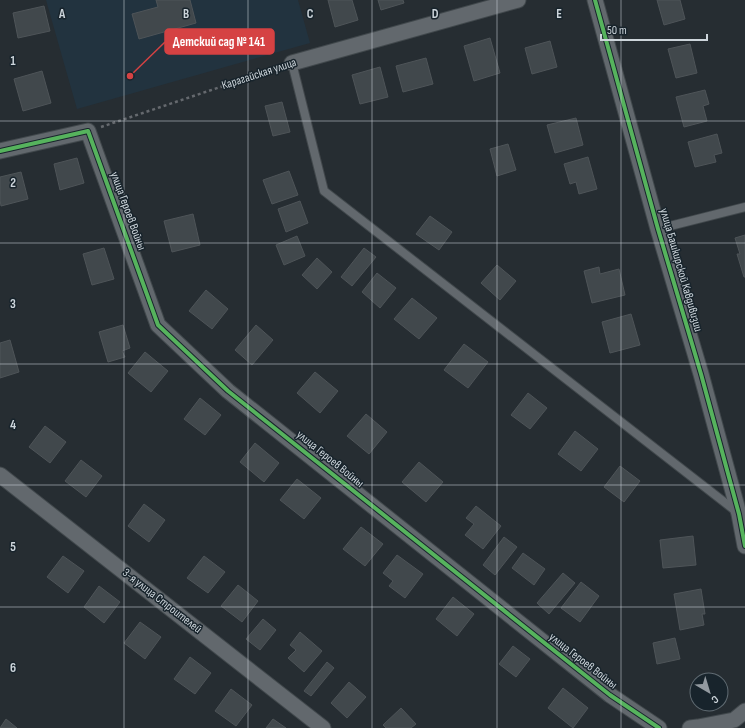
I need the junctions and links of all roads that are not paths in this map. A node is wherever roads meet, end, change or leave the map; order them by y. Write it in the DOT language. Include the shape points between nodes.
graph roads {
  1 [pos="518,0"];
  2 [pos="595,0"];
  3 [pos="292,63"];
  4 [pos="0,151"];
  5 [pos="745,207"];
  6 [pos="658,229"];
  7 [pos="0,475"];
  8 [pos="739,514"];
  9 [pos="745,546"];
  10 [pos="745,711"];
  11 [pos="323,728"];
  12 [pos="659,728"];
  13 [pos="690,728"];
  1 -- 3 [label="street, Карагайская улица"];
  2 -- 6 [label="street, улица Башкирской Кавдивизии"];
  3 -- 8 [label="lane" via="324,191"];
  4 -- 12 [label="street, улица Героев Войны" via="88,131 158,325 235,396 610,695"];
  5 -- 6 [label="lane"];
  6 -- 8 [label="street, улица Башкирской Кавдивизии"];
  7 -- 11 [label="street, 3-я улица Строителей"];
  8 -- 9 [label="street, улица Башкирской Кавдивизии"];
  10 -- 13 [label="street" via="734,720"];
}
